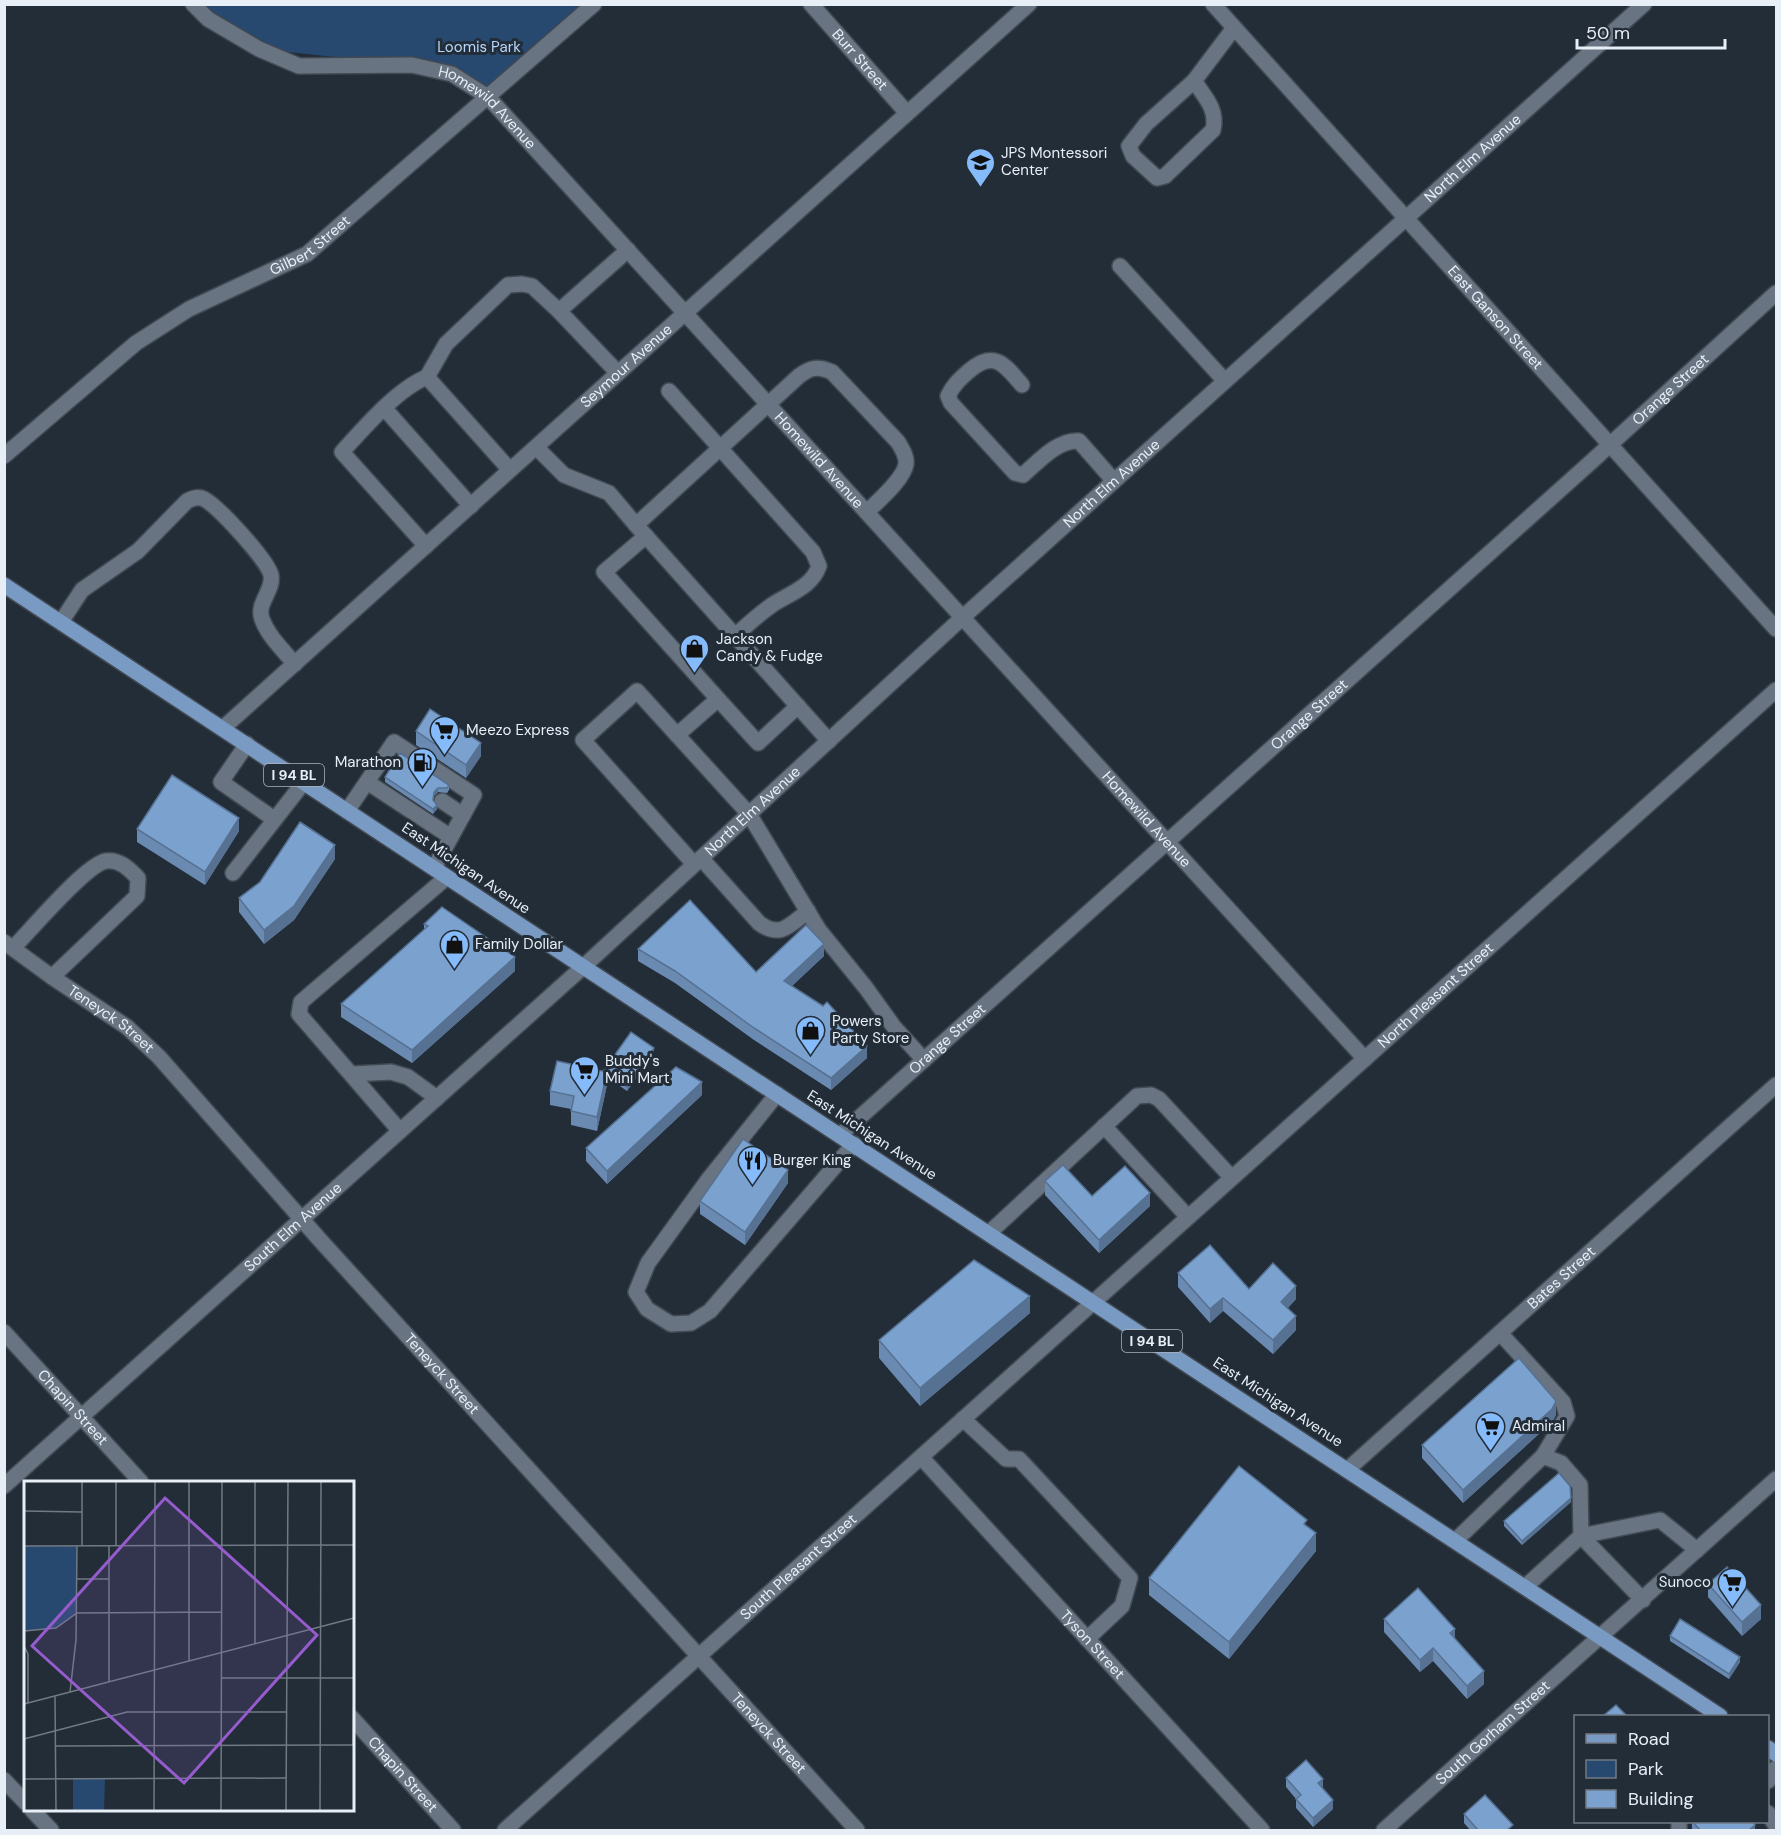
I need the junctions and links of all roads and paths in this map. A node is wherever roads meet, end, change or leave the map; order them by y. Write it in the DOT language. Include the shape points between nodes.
graph roads {
  1 [pos="193,4"];
  2 [pos="594,4"];
  3 [pos="811,4"];
  4 [pos="1029,4"];
  5 [pos="1213,4"];
  6 [pos="1644,4"];
  7 [pos="1234,28"];
  8 [pos="1194,81"];
  9 [pos="488,97"];
  10 [pos="907,112"];
  11 [pos="1406,217"];
  12 [pos="628,250"];
  13 [pos="1120,266"];
  14 [pos="1776,293"];
  15 [pos="559,311"];
  16 [pos="685,313"];
  17 [pos="618,373"];
  18 [pos="427,377"];
  19 [pos="1225,381"];
  20 [pos="1022,385"];
  21 [pos="669,391"];
  22 [pos="768,404"];
  23 [pos="385,409"];
  24 [pos="1611,444"];
  25 [pos="536,447"];
  26 [pos="720,449"];
  27 [pos="4,456"];
  28 [pos="510,470"];
  29 [pos="1114,481"];
  30 [pos="471,506"];
  31 [pos="867,512"];
  32 [pos="641,531"];
  33 [pos="426,546"];
  34 [pos="4,585"];
  35 [pos="963,617"];
  36 [pos="61,622"];
  37 [pos="1776,629"];
  38 [pos="735,636"];
  39 [pos="295,664"];
  40 [pos="1776,690"];
  41 [pos="718,699"];
  42 [pos="798,706"];
  43 [pos="223,728"];
  44 [pos="677,735"];
  45 [pos="829,741"];
  46 [pos="247,744"];
  47 [pos="304,782"];
  48 [pos="367,782"];
  49 [pos="442,801"];
  50 [pos="347,811"];
  51 [pos="749,814"];
  52 [pos="463,815"];
  53 [pos="274,819"];
  54 [pos="451,837"];
  55 [pos="1166,842"];
  56 [pos="697,861"];
  57 [pos="434,868"];
  58 [pos="233,873"];
  59 [pos="447,877"];
  60 [pos="808,911"];
  61 [pos="9,945"];
  62 [pos="583,967"];
  63 [pos="52,977"];
  64 [pos="1365,1059"];
  65 [pos="924,1060"];
  66 [pos="352,1074"];
  67 [pos="1776,1085"];
  68 [pos="777,1094"];
  69 [pos="436,1098"];
  70 [pos="1104,1126"];
  71 [pos="400,1131"];
  72 [pos="840,1135"];
  73 [pos="854,1144"];
  74 [pos="1232,1178"];
  75 [pos="1188,1217"];
  76 [pos="302,1220"];
  77 [pos="989,1233"];
  78 [pos="1093,1302"];
  79 [pos="4,1332"];
  80 [pos="1500,1333"];
  81 [pos="81,1416"];
  82 [pos="963,1419"];
  83 [pos="1543,1456"];
  84 [pos="921,1457"];
  85 [pos="1347,1470"];
  86 [pos="1776,1479"];
  87 [pos="140,1481"];
  88 [pos="4,1486"];
  89 [pos="1581,1536"];
  90 [pos="1455,1541"];
  91 [pos="1696,1550"];
  92 [pos="1525,1587"];
  93 [pos="1643,1600"];
  94 [pos="1601,1637"];
  95 [pos="1087,1639"];
  96 [pos="700,1656"];
  97 [pos="1718,1715"];
  98 [pos="354,1720"];
  99 [pos="4,1780"];
  100 [pos="24,1801"];
  101 [pos="34,1811"];
  102 [pos="51,1830"];
  103 [pos="453,1830"];
  104 [pos="505,1830"];
  105 [pos="857,1830"];
  106 [pos="1262,1830"];
  107 [pos="1384,1830"];
  1 -- 9 [label="street, Homewild Avenue" via="208,19 249,43 299,66 412,65 452,74"];
  2 -- 9 [label="street, Gilbert Street"];
  3 -- 10 [label="street, Burr Street"];
  4 -- 10 [label="street, Seymour Avenue"];
  5 -- 7 [label="street, East Ganson Street"];
  6 -- 11 [label="street, North Elm Avenue"];
  7 -- 8 [label="street"];
  7 -- 11 [label="street, East Ganson Street"];
  8 -- 8 [label="street" via="1146,124 1129,146 1133,156 1157,178 1165,176 1213,130 1213,108"];
  9 -- 12 [label="street, Homewild Avenue"];
  9 -- 27 [label="street, Gilbert Street" via="307,254 189,309 136,343"];
  10 -- 16 [label="street, Seymour Avenue"];
  11 -- 19 [label="street, North Elm Avenue"];
  11 -- 24 [label="street, East Ganson Street"];
  12 -- 15 [label="street"];
  12 -- 16 [label="street, Homewild Avenue"];
  13 -- 19 [label="street"];
  14 -- 24 [label="street, Orange Street"];
  15 -- 17 [label="street"];
  15 -- 18 [label="street" via="532,286 508,285 446,344"];
  16 -- 17 [label="street, Seymour Avenue"];
  16 -- 22 [label="street, Homewild Avenue"];
  17 -- 25 [label="street, Seymour Avenue"];
  18 -- 23 [label="street" via="415,382"];
  18 -- 28 [label="street"];
  19 -- 29 [label="street, North Elm Avenue"];
  20 -- 29 [label="street" via="1004,365 992,359 978,363 953,386 948,396 1015,473 1023,475 1055,448 1072,440 1079,441"];
  21 -- 26 [label="street"];
  22 -- 26 [label="street"];
  22 -- 31 [label="street, Homewild Avenue"];
  22 -- 31 [label="street" via="799,375 820,367 832,372 898,442 906,462 904,472"];
  23 -- 30 [label="street"];
  23 -- 33 [label="street" via="342,452"];
  24 -- 37 [label="street, East Ganson Street"];
  24 -- 55 [label="street, Orange Street"];
  25 -- 28 [label="street, Seymour Avenue"];
  25 -- 32 [label="street" via="564,475 609,493"];
  26 -- 32 [label="street"];
  26 -- 38 [label="street" via="813,552 819,566 805,586 771,606"];
  28 -- 30 [label="street, Seymour Avenue"];
  29 -- 35 [label="street, North Elm Avenue"];
  30 -- 33 [label="street, Seymour Avenue"];
  31 -- 35 [label="street, Homewild Avenue"];
  32 -- 38 [label="street"];
  32 -- 41 [label="street" via="604,572"];
  33 -- 39 [label="street, Seymour Avenue"];
  34 -- 36 [label="main road, East Michigan Avenue / I 94 BL"];
  35 -- 45 [label="street, North Elm Avenue"];
  35 -- 55 [label="street, Homewild Avenue"];
  36 -- 39 [label="street" via="82,590 138,550 187,501 202,498 222,514 269,568 272,580 260,616 267,631"];
  36 -- 43 [label="main road, East Michigan Avenue / I 94 BL"];
  38 -- 42 [label="street"];
  39 -- 43 [label="street, Seymour Avenue"];
  40 -- 64 [label="street, North Pleasant Street"];
  41 -- 42 [label="street" via="758,743"];
  41 -- 44 [label="street"];
  42 -- 45 [label="street"];
  43 -- 46 [label="main road, East Michigan Avenue / I 94 BL"];
  44 -- 51 [label="street"];
  44 -- 56 [label="street" via="636,691 583,740"];
  45 -- 51 [label="street, North Elm Avenue"];
  46 -- 47 [label="main road, East Michigan Avenue / I 94 BL"];
  46 -- 53 [label="street" via="221,782"];
  47 -- 50 [label="main road, East Michigan Avenue / I 94 BL"];
  47 -- 53 [label="street"];
  48 -- 50 [label="street"];
  48 -- 52 [label="street" via="387,765 394,742 474,795"];
  48 -- 54 [label="street"];
  49 -- 52 [label="street"];
  50 -- 57 [label="main road, East Michigan Avenue / I 94 BL"];
  51 -- 56 [label="street, North Elm Avenue"];
  51 -- 60 [label="street"];
  52 -- 54 [label="street"];
  53 -- 58 [label="street"];
  54 -- 57 [label="street"];
  55 -- 64 [label="street, Homewild Avenue"];
  55 -- 65 [label="street, Orange Street"];
  56 -- 60 [label="street" via="767,929 778,931 788,927"];
  56 -- 62 [label="street, North Elm Avenue"];
  57 -- 59 [label="main road, East Michigan Avenue / I 94 BL"];
  59 -- 62 [label="main road, East Michigan Avenue / I 94 BL"];
  59 -- 66 [label="street" via="301,1002 299,1014"];
  60 -- 65 [label="street" via="894,1027"];
  61 -- 63 [label="street, Teneyck Street"];
  61 -- 63 [label="street" via="89,870 106,861 123,864 138,878 137,896"];
  62 -- 68 [label="main road, East Michigan Avenue / I 94 BL"];
  62 -- 69 [label="street, South Elm Avenue"];
  63 -- 76 [label="street, Teneyck Street" via="127,1026 159,1057"];
  64 -- 74 [label="street, North Pleasant Street"];
  65 -- 72 [label="street, Orange Street"];
  66 -- 69 [label="street" via="392,1072 408,1077"];
  66 -- 71 [label="street"];
  67 -- 80 [label="street, Bates Street"];
  68 -- 72 [label="main road, East Michigan Avenue / I 94 BL"];
  68 -- 73 [label="street" via="648,1263 636,1292 647,1309 671,1324 691,1323 710,1311"];
  69 -- 71 [label="street, South Elm Avenue"];
  70 -- 74 [label="street" via="1137,1096 1151,1095"];
  70 -- 75 [label="street"];
  70 -- 77 [label="street"];
  71 -- 76 [label="street, South Elm Avenue"];
  72 -- 73 [label="main road, East Michigan Avenue / I 94 BL"];
  73 -- 77 [label="main road, East Michigan Avenue / I 94 BL"];
  74 -- 75 [label="street, North Pleasant Street"];
  75 -- 78 [label="street, North Pleasant Street"];
  76 -- 81 [label="street, South Elm Avenue"];
  76 -- 96 [label="street, Teneyck Street"];
  77 -- 78 [label="main road, East Michigan Avenue / I 94 BL"];
  78 -- 82 [label="street, South Pleasant Street"];
  78 -- 85 [label="main road, East Michigan Avenue / I 94 BL"];
  79 -- 81 [label="street, Chapin Street"];
  80 -- 83 [label="street" via="1563,1402 1567,1416"];
  80 -- 85 [label="street, Bates Street"];
  81 -- 87 [label="street, Chapin Street"];
  81 -- 88 [label="street, South Elm Avenue"];
  82 -- 84 [label="street, South Pleasant Street"];
  82 -- 95 [label="street" via="1006,1459 1018,1459 1130,1578 1122,1606"];
  83 -- 89 [label="street" via="1561,1463 1580,1485"];
  83 -- 90 [label="street"];
  84 -- 95 [label="street, Tyson Street"];
  84 -- 96 [label="street, South Pleasant Street"];
  85 -- 90 [label="main road, East Michigan Avenue / I 94 BL"];
  86 -- 91 [label="street, South Gorham Street"];
  89 -- 91 [label="street" via="1660,1520"];
  89 -- 92 [label="street"];
  89 -- 93 [label="street"];
  90 -- 92 [label="main road, East Michigan Avenue / I 94 BL"];
  91 -- 93 [label="street, South Gorham Street"];
  92 -- 94 [label="main road, East Michigan Avenue / I 94 BL"];
  93 -- 94 [label="street, South Gorham Street"];
  94 -- 97 [label="main road, East Michigan Avenue / I 94 BL"];
  94 -- 107 [label="street, South Gorham Street"];
  95 -- 106 [label="street, Tyson Street"];
  96 -- 104 [label="street, South Pleasant Street"];
  96 -- 105 [label="street, Teneyck Street"];
  98 -- 103 [label="street, Chapin Street"];
  99 -- 100 [label="street"];
  101 -- 102 [label="street"];
}
